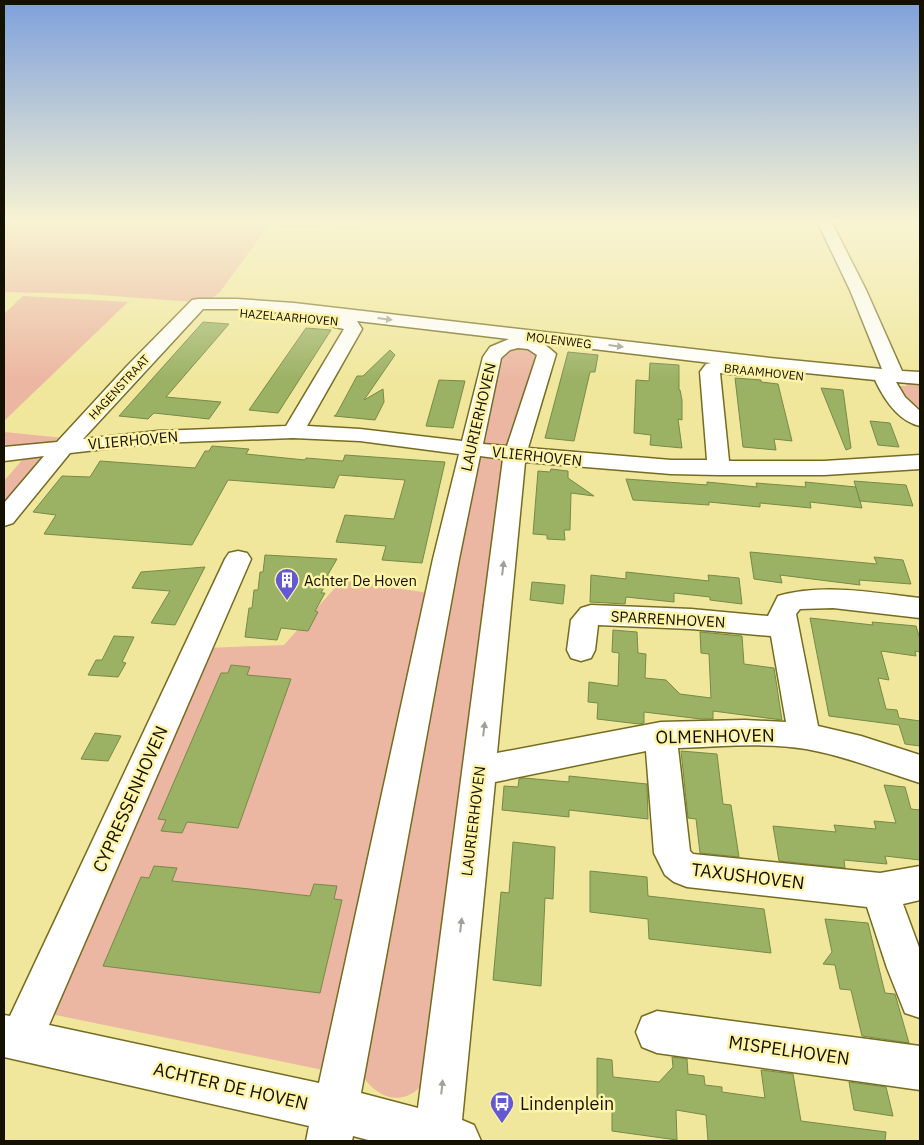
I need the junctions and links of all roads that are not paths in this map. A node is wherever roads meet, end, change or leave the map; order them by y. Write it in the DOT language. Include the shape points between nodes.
graph roads {
  1 [pos="850,274"];
  2 [pos="201,306"];
  3 [pos="920,378"];
  4 [pos="889,379"];
  5 [pos="920,420"];
  6 [pos="293,432"];
  7 [pos="64,447"];
  8 [pos="471,448"];
  9 [pos="4,454"];
  10 [pos="515,454"];
  11 [pos="920,462"];
  12 [pos="718,468"];
  13 [pos="4,518"];
  14 [pos="238,559"];
  15 [pos="920,608"];
  16 [pos="783,627"];
  17 [pos="581,650"];
  18 [pos="661,734"];
  19 [pos="804,736"];
  20 [pos="920,769"];
  21 [pos="479,771"];
  22 [pos="920,883"];
  23 [pos="880,891"];
  24 [pos="920,998"];
  25 [pos="657,1032"];
  26 [pos="12,1038"];
  27 [pos="920,1068"];
  28 [pos="332,1125"];
  29 [pos="444,1139"];
  1 -- 4 [label="street"];
  2 -- 4 [label="street, MOLENWEG, one-way" via="294,308"];
  2 -- 6 [label="street, HAZELAARHOVEN" via="346,322 353,326"];
  2 -- 7 [label="street, HAGENSTRAAT" via="134,370"];
  3 -- 4 [label="street, MOLENWEG"];
  4 -- 5 [label="street" via="900,406"];
  4 -- 12 [label="street, BRAAMHOVEN" via="713,368 710,372"];
  6 -- 7 [label="street, VLIERHOVEN" via="213,433"];
  6 -- 8 [label="street, VLIERHOVEN" via="360,435"];
  7 -- 9 [label="street, VLIERHOVEN"];
  7 -- 13 [label="street, HAGENSTRAAT"];
  8 -- 10 [label="street, VLIERHOVEN"];
  8 -- 10 [label="street, LAURIERHOVEN" via="495,351 503,345 530,344 547,354"];
  8 -- 28 [label="street, LAURIERHOVEN"];
  10 -- 12 [label="street, VLIERHOVEN" via="606,463"];
  21 -- 10 [label="street, LAURIERHOVEN, one-way"];
  11 -- 12 [label="street, VLIERHOVEN" via="824,468"];
  14 -- 26 [label="street, CYPRESSENHOVEN"];
  15 -- 16 [label="street" via="825,599 796,600 788,603 782,614"];
  16 -- 17 [label="street, SPARRENHOVEN" via="691,618 591,615 585,620"];
  16 -- 19 [label="street"];
  18 -- 19 [label="street, OLMENHOVEN"];
  18 -- 21 [label="street, OLMENHOVEN"];
  18 -- 23 [label="street, TAXUSHOVEN" via="672,853 680,866 687,870"];
  19 -- 20 [label="street, OLMENHOVEN" via="861,749"];
  29 -- 21 [label="street, LAURIERHOVEN, one-way"];
  22 -- 23 [label="street, TAXUSHOVEN"];
  23 -- 24 [label="street"];
  25 -- 27 [label="street, MISPELHOVEN"];
  26 -- 28 [label="street, ACHTER DE HOVEN"];
  28 -- 29 [label="street, ACHTER DE HOVEN"];
}
